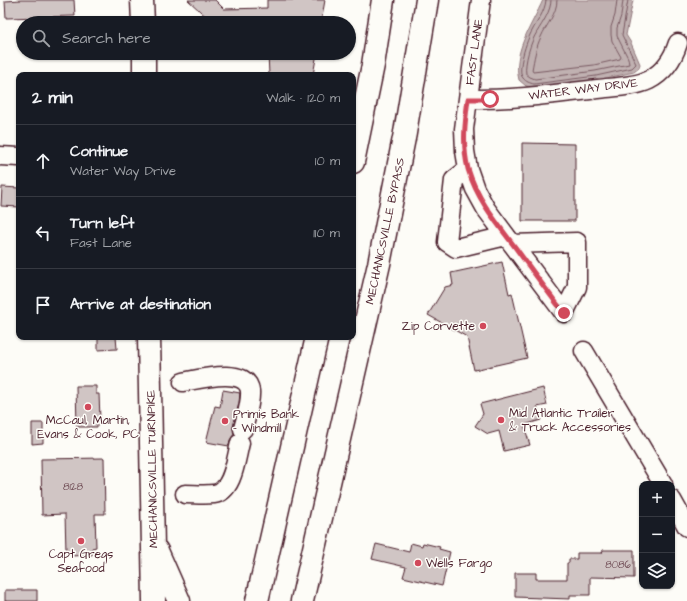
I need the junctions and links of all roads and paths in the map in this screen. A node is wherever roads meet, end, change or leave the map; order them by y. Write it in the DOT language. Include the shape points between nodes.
graph roads {
  1 [pos="142,0"];
  2 [pos="384,0"];
  3 [pos="427,0"];
  4 [pos="481,0"];
  5 [pos="143,16"];
  6 [pos="678,43"];
  7 [pos="144,60"];
  8 [pos="144,72"];
  9 [pos="468,99"];
  10 [pos="356,147"];
  11 [pos="0,156"];
  12 [pos="16,157"];
  13 [pos="468,168"];
  14 [pos="509,240"];
  15 [pos="149,340"];
  16 [pos="316,340"];
  17 [pos="584,351"];
  18 [pos="183,382"];
  19 [pos="661,481"];
  20 [pos="185,494"];
  21 [pos="675,505"];
  22 [pos="687,527"];
  23 [pos="153,542"];
  24 [pos="154,601"];
  25 [pos="179,601"];
  26 [pos="257,601"];
  27 [pos="302,601"];
  1 -- 5 [label="main road"];
  2 -- 10 [label="main road"];
  3 -- 27 [label="main road, MECHANICSVILLE BYPASS" via="405,133 379,264"];
  4 -- 9 [label="street, FAST LANE"];
  6 -- 9 [label="street, WATER WAY DRIVE" via="676,51 660,72 649,80 636,84 560,94"];
  7 -- 8 [label="main road"];
  9 -- 13 [label="street, FAST LANE" via="464,129"];
  11 -- 12 [label="street"];
  13 -- 14 [label="street, FAST LANE" via="475,189 486,209"];
  13 -- 14 [label="street" via="454,180 447,242 456,248"];
  14 -- 14 [label="street, FAST LANE" via="564,313 578,287 577,242"];
  15 -- 23 [label="main road, MECHANICSVILLE TURNPIKE"];
  16 -- 26 [label="main road"];
  17 -- 19 [label="street"];
  18 -- 20 [label="street" via="230,376 246,382 250,390 230,482 221,492 214,494"];
  21 -- 22 [label="street"];
  23 -- 24 [label="main road, MECHANICSVILLE TURNPIKE"];
  23 -- 25 [label="main road"];
}
